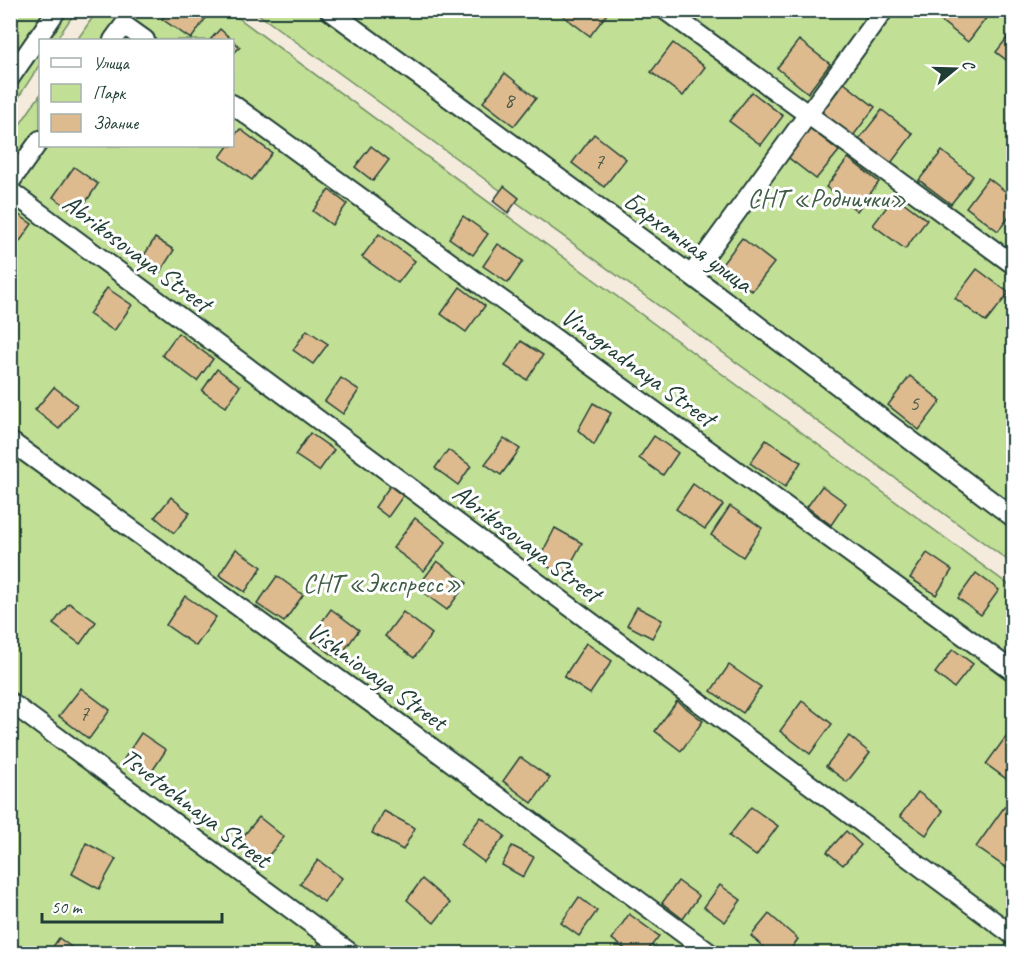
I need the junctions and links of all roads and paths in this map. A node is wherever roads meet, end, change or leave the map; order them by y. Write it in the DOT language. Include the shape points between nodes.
graph roads {
  1 [pos="57,10"];
  2 [pos="328,10"];
  3 [pos="665,10"];
  4 [pos="884,10"];
  5 [pos="114,39"];
  6 [pos="144,39"];
  7 [pos="17,55"];
  8 [pos="10,78"];
  9 [pos="234,105"];
  10 [pos="808,115"];
  11 [pos="39,141"];
  12 [pos="10,182"];
  13 [pos="10,191"];
  14 [pos="1014,265"];
  15 [pos="691,275"];
  16 [pos="10,441"];
  17 [pos="1014,518"];
  18 [pos="1014,672"];
  19 [pos="10,702"];
  20 [pos="1014,936"];
  21 [pos="352,954"];
  22 [pos="711,954"];
  1 -- 7 [label="street"];
  2 -- 15 [label="street, Бархотная улица"];
  3 -- 10 [label="street"];
  4 -- 10 [label="street"];
  5 -- 6 [label="street" via="124,25"];
  7 -- 8 [label="street"];
  9 -- 18 [label="street, Vinogradnaya Street"];
  10 -- 14 [label="street"];
  10 -- 15 [label="street"];
  11 -- 12 [label="street"];
  13 -- 20 [label="street, Abrikosovaya Street"];
  15 -- 17 [label="street, Бархотная улица"];
  16 -- 22 [label="street, Vishniovaya Street"];
  19 -- 21 [label="street, Tsvetochnaya Street"];
}
